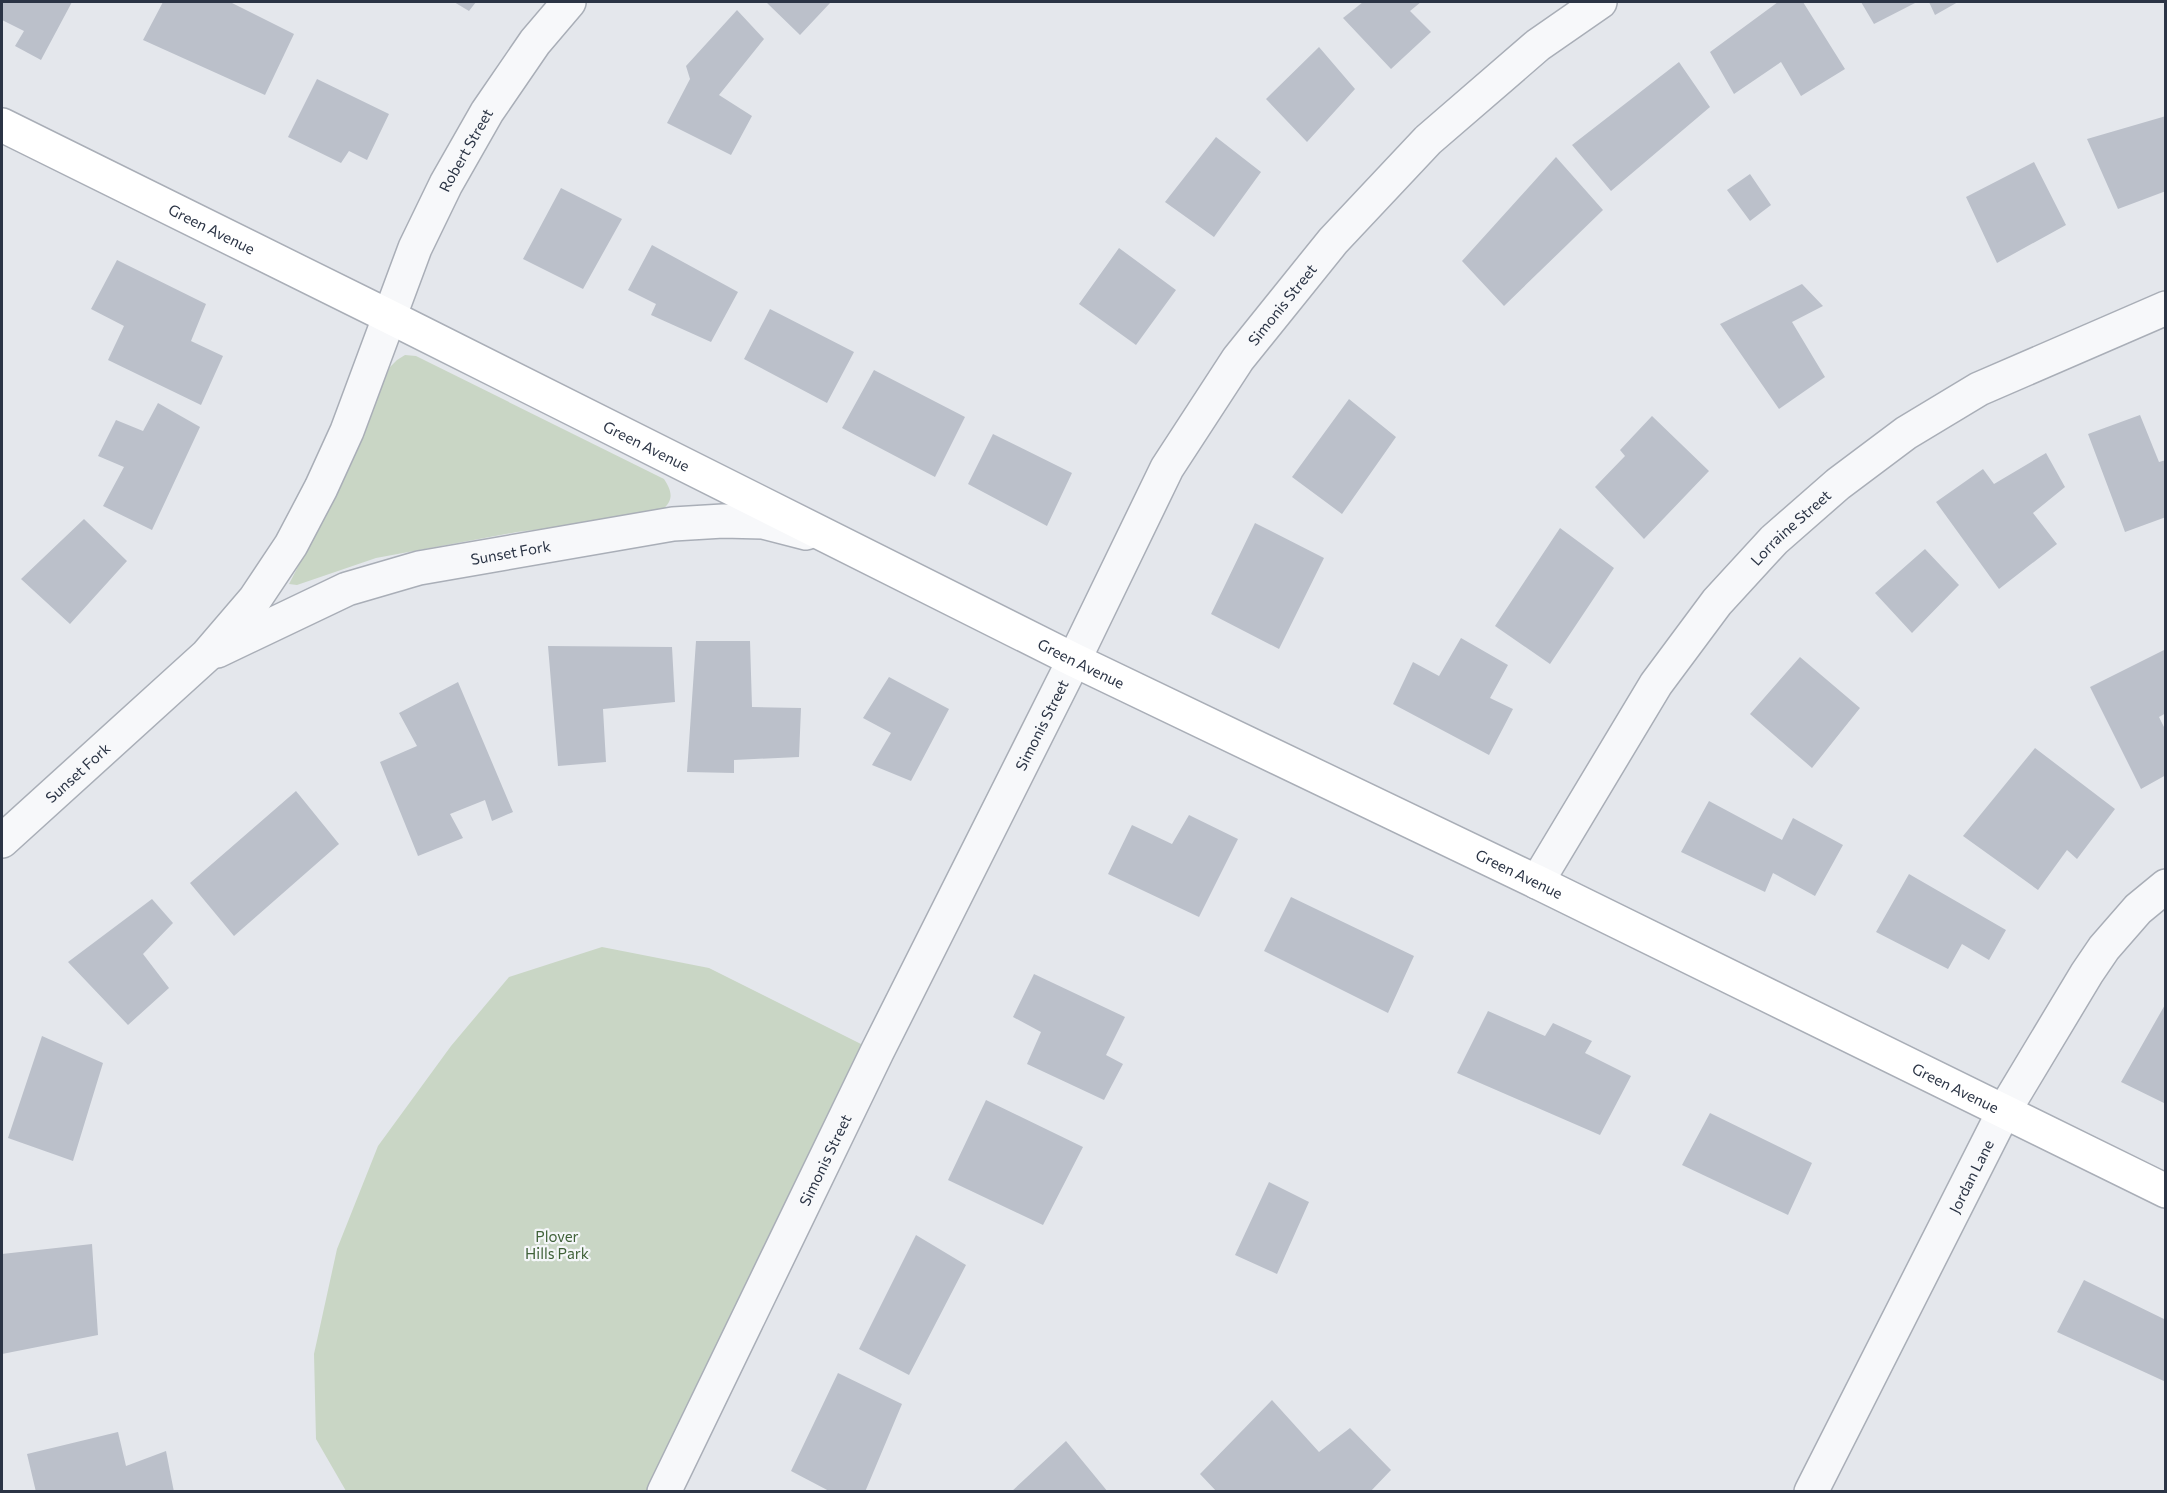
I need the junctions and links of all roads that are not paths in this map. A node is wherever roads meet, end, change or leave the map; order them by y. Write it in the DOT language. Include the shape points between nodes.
graph roads {
  1 [pos="569,2"];
  2 [pos="1600,2"];
  3 [pos="2,125"];
  4 [pos="2166,308"];
  5 [pos="388,316"];
  6 [pos="828,538"];
  7 [pos="207,655"];
  8 [pos="1074,660"];
  9 [pos="2,841"];
  10 [pos="1537,882"];
  11 [pos="2166,886"];
  12 [pos="2004,1111"];
  13 [pos="2166,1191"];
  14 [pos="664,1491"];
  15 [pos="1811,1491"];
  1 -- 5 [label="street, Robert Street" via="535,42 487,112 446,184"];
  2 -- 8 [label="street, Simonis Street" via="1538,45 1428,140 1334,241 1238,359 1167,468"];
  3 -- 5 [label="street, Green Avenue"];
  4 -- 10 [label="street, Lorraine Street" via="1979,389 1906,433 1838,484 1774,540 1717,602 1656,684"];
  5 -- 6 [label="street, Green Avenue"];
  5 -- 7 [label="street, Sunset Fork" via="347,431 321,489 291,545 255,598"];
  6 -- 7 [label="street, Sunset Fork" via="763,522 673,524 419,568 347,589"];
  6 -- 8 [label="street, Green Avenue"];
  7 -- 9 [label="street, Sunset Fork"];
  8 -- 10 [label="street, Green Avenue"];
  8 -- 14 [label="street, Simonis Street"];
  10 -- 12 [label="street, Green Avenue"];
  11 -- 12 [label="street, Jordan Lane" via="2138,909 2104,948"];
  12 -- 13 [label="street, Green Avenue"];
  12 -- 15 [label="street, Jordan Lane"];
}
